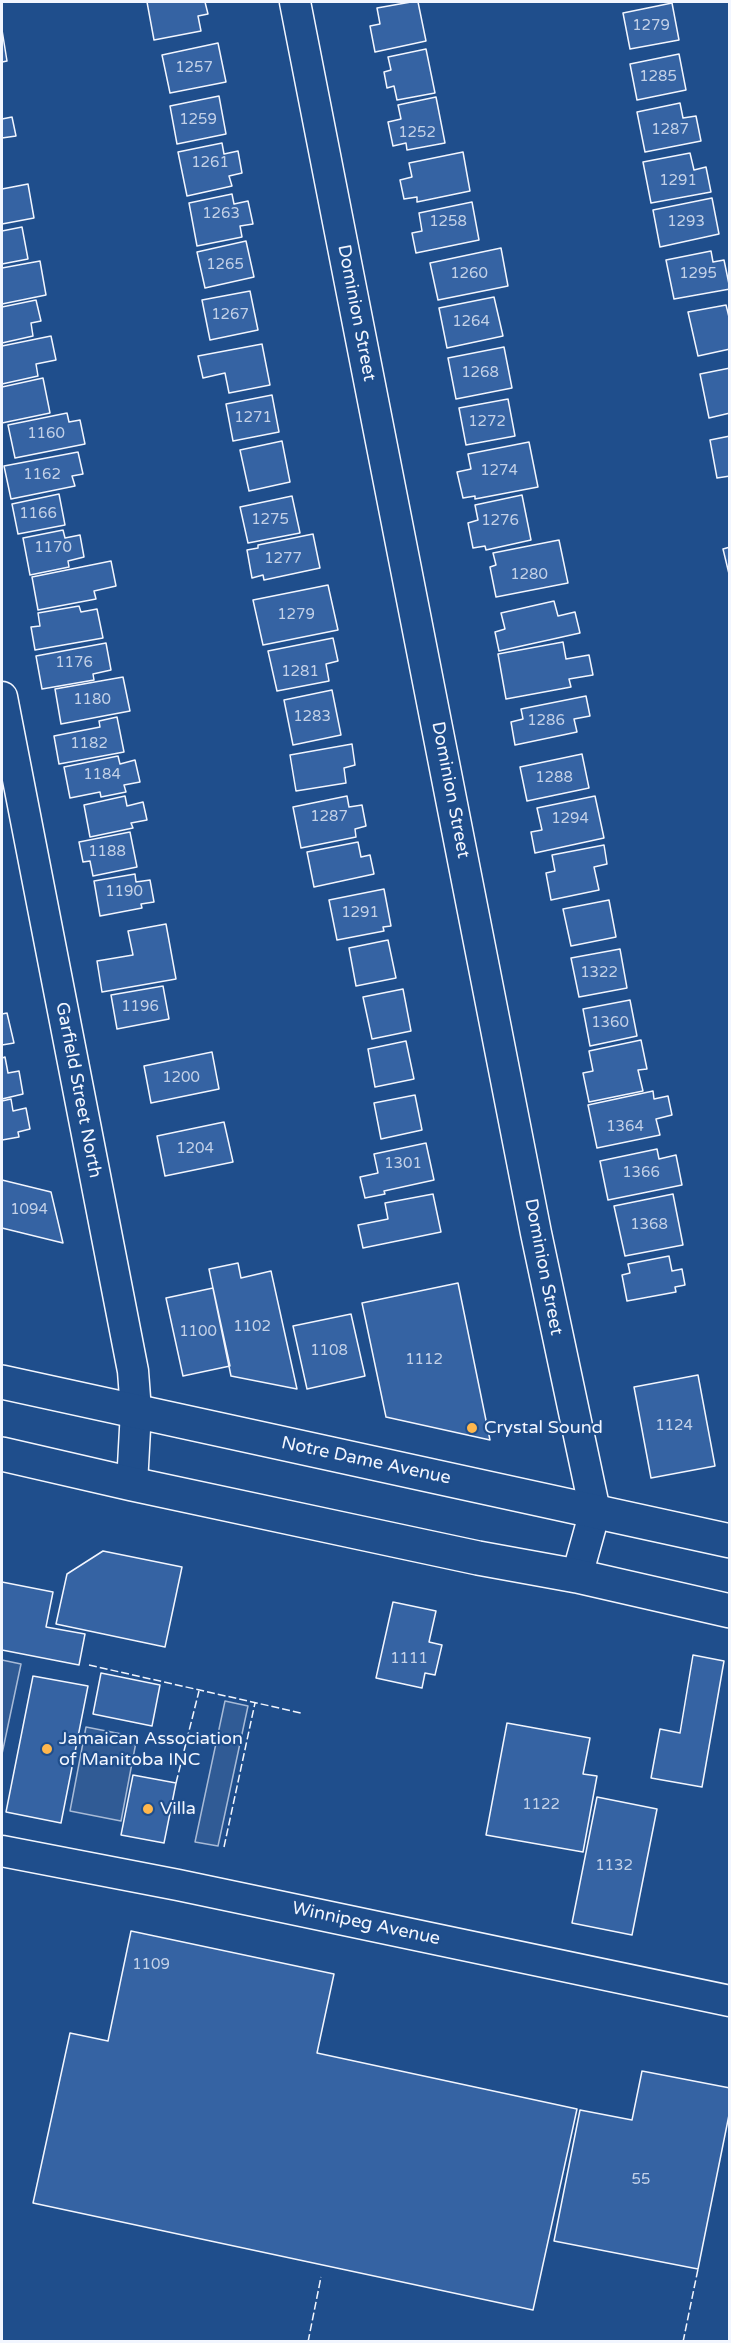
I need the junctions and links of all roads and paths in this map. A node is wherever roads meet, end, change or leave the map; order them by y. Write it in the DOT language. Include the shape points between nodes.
graph roads {
  1 [pos="296,2"];
  2 [pos="2,697"];
  3 [pos="2,1382"];
  4 [pos="136,1411"];
  5 [pos="2,1454"];
  6 [pos="132,1484"];
  7 [pos="595,1511"];
  8 [pos="729,1540"];
  9 [pos="577,1576"];
  10 [pos="729,1611"];
  11 [pos="2,1851"];
  12 [pos="729,2001"];
  1 -- 7 [label="street, Dominion Street" via="534,1221"];
  2 -- 4 [label="street, Garfield Street North" via="133,1371"];
  3 -- 4 [label="main road, Notre Dame Avenue"];
  4 -- 6 [label="street, Garfield Street North"];
  4 -- 7 [label="main road, Notre Dame Avenue"];
  5 -- 6 [label="main road"];
  6 -- 9 [label="main road"];
  7 -- 8 [label="main road, Notre Dame Avenue"];
  7 -- 9 [label="street, Dominion Street"];
  9 -- 10 [label="main road"];
  11 -- 12 [label="street, Winnipeg Avenue"];
}
